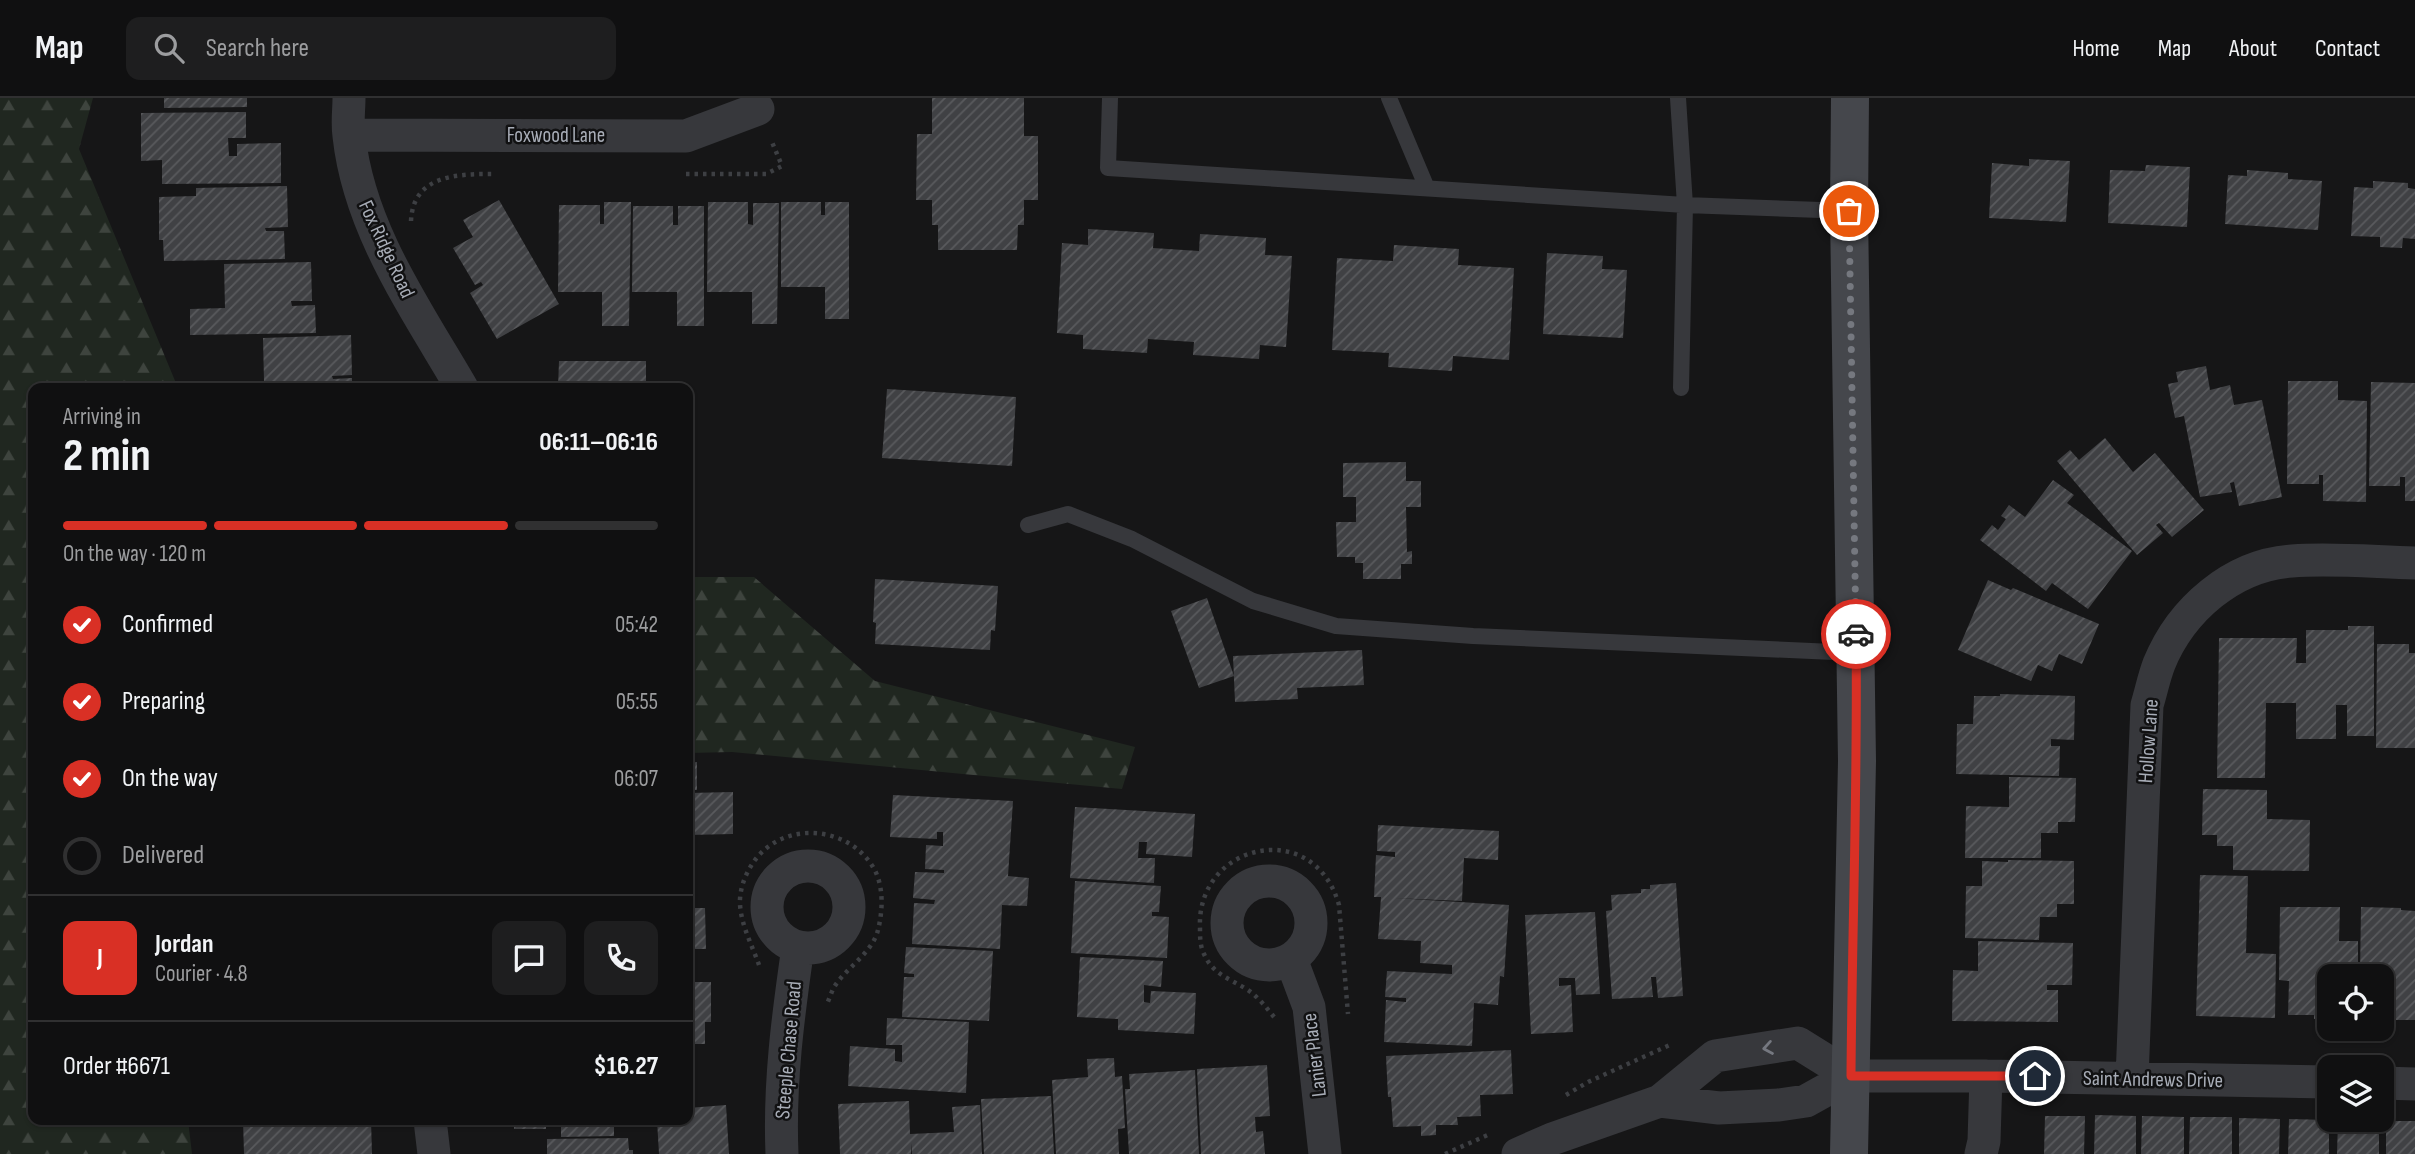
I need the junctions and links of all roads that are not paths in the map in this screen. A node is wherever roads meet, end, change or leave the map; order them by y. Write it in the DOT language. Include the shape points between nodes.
graph roads {
  1 [pos="349,98"];
  2 [pos="1110,98"];
  3 [pos="1389,98"];
  4 [pos="1678,98"];
  5 [pos="1850,98"];
  6 [pos="758,109"];
  7 [pos="349,135"];
  8 [pos="1427,188"];
  9 [pos="1685,205"];
  10 [pos="1849,211"];
  11 [pos="459,383"];
  12 [pos="1681,388"];
  13 [pos="1028,525"];
  14 [pos="2415,563"];
  15 [pos="1856,653"];
  16 [pos="798,947"];
  17 [pos="1291,959"];
  18 [pos="1851,1076"];
  19 [pos="1986,1076"];
  20 [pos="2132,1078"];
  21 [pos="2317,1082"];
  22 [pos="2394,1083"];
  23 [pos="2415,1084"];
  24 [pos="1660,1101"];
  25 [pos="431,1125"];
  26 [pos="434,1154"];
  27 [pos="782,1154"];
  28 [pos="1325,1154"];
  29 [pos="1518,1154"];
  30 [pos="1849,1154"];
  31 [pos="1981,1154"];
  1 -- 7 [label="street, Fox Ridge Road"];
  2 -- 8 [label="lane" via="1108,168"];
  3 -- 8 [label="lane"];
  4 -- 9 [label="lane"];
  5 -- 10 [label="main road"];
  6 -- 7 [label="street, Foxwood Lane" via="686,136"];
  7 -- 11 [label="street, Fox Ridge Road" via="363,202 393,270"];
  8 -- 9 [label="lane"];
  9 -- 10 [label="lane"];
  9 -- 12 [label="lane"];
  10 -- 15 [label="main road"];
  13 -- 15 [label="lane" via="1068,514 1132,539 1253,601 1336,626"];
  14 -- 20 [label="street, Hollow Lane" via="2290,561 2248,571 2209,593 2180,625 2159,663 2147,705"];
  15 -- 18 [label="main road"];
  16 -- 27 [label="street, Steeple Chase Road" via="785,1038"];
  17 -- 28 [label="street, Lanier Place" via="1309,1007"];
  18 -- 19 [label="street, Saint Andrews Drive"];
  18 -- 24 [label="street" via="1806,1101 1719,1108"];
  18 -- 24 [label="street, one-way" via="1798,1043 1715,1056"];
  18 -- 30 [label="main road"];
  19 -- 20 [label="street, Saint Andrews Drive"];
  19 -- 31 [label="street"];
  20 -- 21 [label="street, Saint Andrews Drive"];
  22 -- 23 [label="street"];
  24 -- 29 [label="street"];
  25 -- 26 [label="street"];
}
